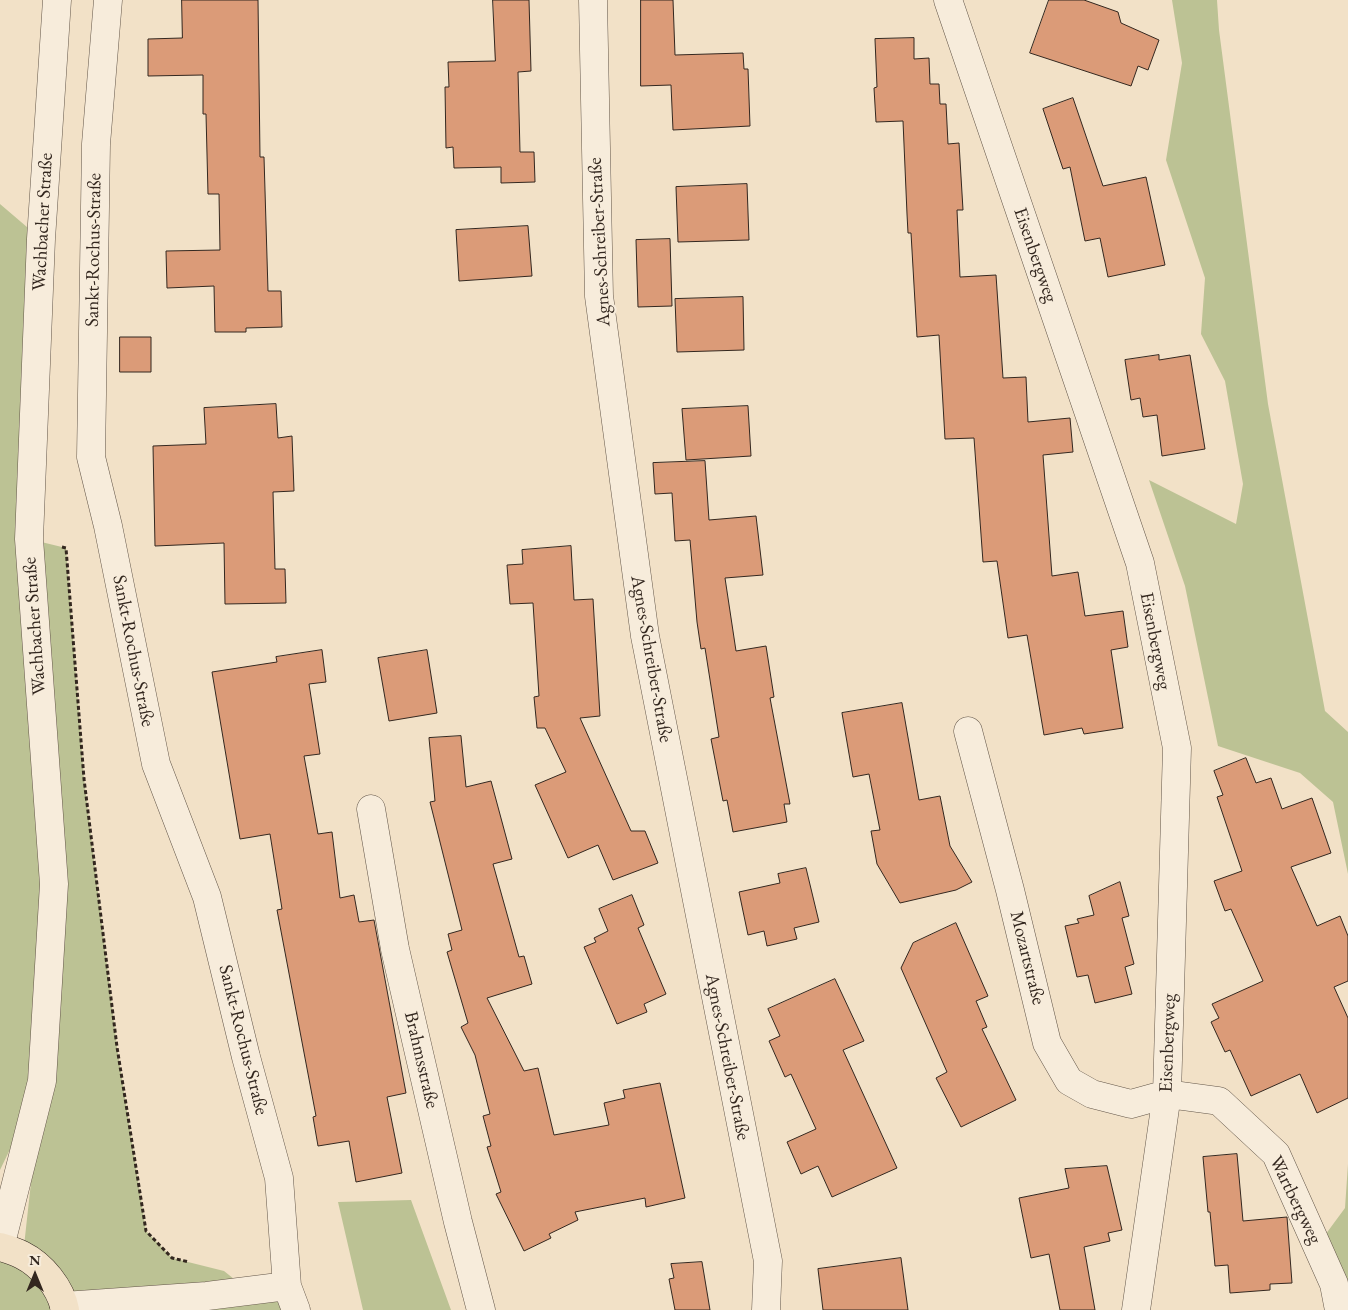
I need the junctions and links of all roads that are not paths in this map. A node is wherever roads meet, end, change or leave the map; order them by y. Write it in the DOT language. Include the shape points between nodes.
graph roads {
  1 [pos="56,0"];
  2 [pos="108,0"];
  3 [pos="593,0"];
  4 [pos="948,0"];
  5 [pos="968,731"];
  6 [pos="372,809"];
  7 [pos="1167,1094"];
  8 [pos="0,1247"];
  9 [pos="207,1296"];
  10 [pos="291,1298"];
  11 [pos="64,1308"];
  12 [pos="172,1310"];
  13 [pos="481,1310"];
  14 [pos="766,1310"];
  15 [pos="1136,1310"];
  16 [pos="1339,1310"];
  1 -- 8 [label="street, Wachbacher Straße" via="41,239 29,539 54,884 42,1081"];
  2 -- 10 [label="street, Sankt-Rochus-Straße" via="96,144 91,457 156,764 207,897 278,1178"];
  3 -- 14 [label="street, Agnes-Schreiber-Straße" via="600,306 645,636 768,1261"];
  4 -- 7 [label="street, Eisenbergweg" via="1140,563 1177,748"];
  5 -- 7 [label="street, Mozartstraße" via="1047,1043 1068,1081 1092,1094 1131,1104"];
  6 -- 13 [label="street, Brahmsstraße" via="395,949"];
  7 -- 15 [label="street, Eisenbergweg"];
  7 -- 16 [label="street, Wartbergweg" via="1219,1101 1276,1154 1334,1284"];
  8 -- 11 [label="main road, Wachbacher Straße" via="23,1255 41,1268 55,1286"];
  9 -- 10 [label="street"];
  9 -- 11 [label="street"];
  9 -- 12 [label="street"];
}
